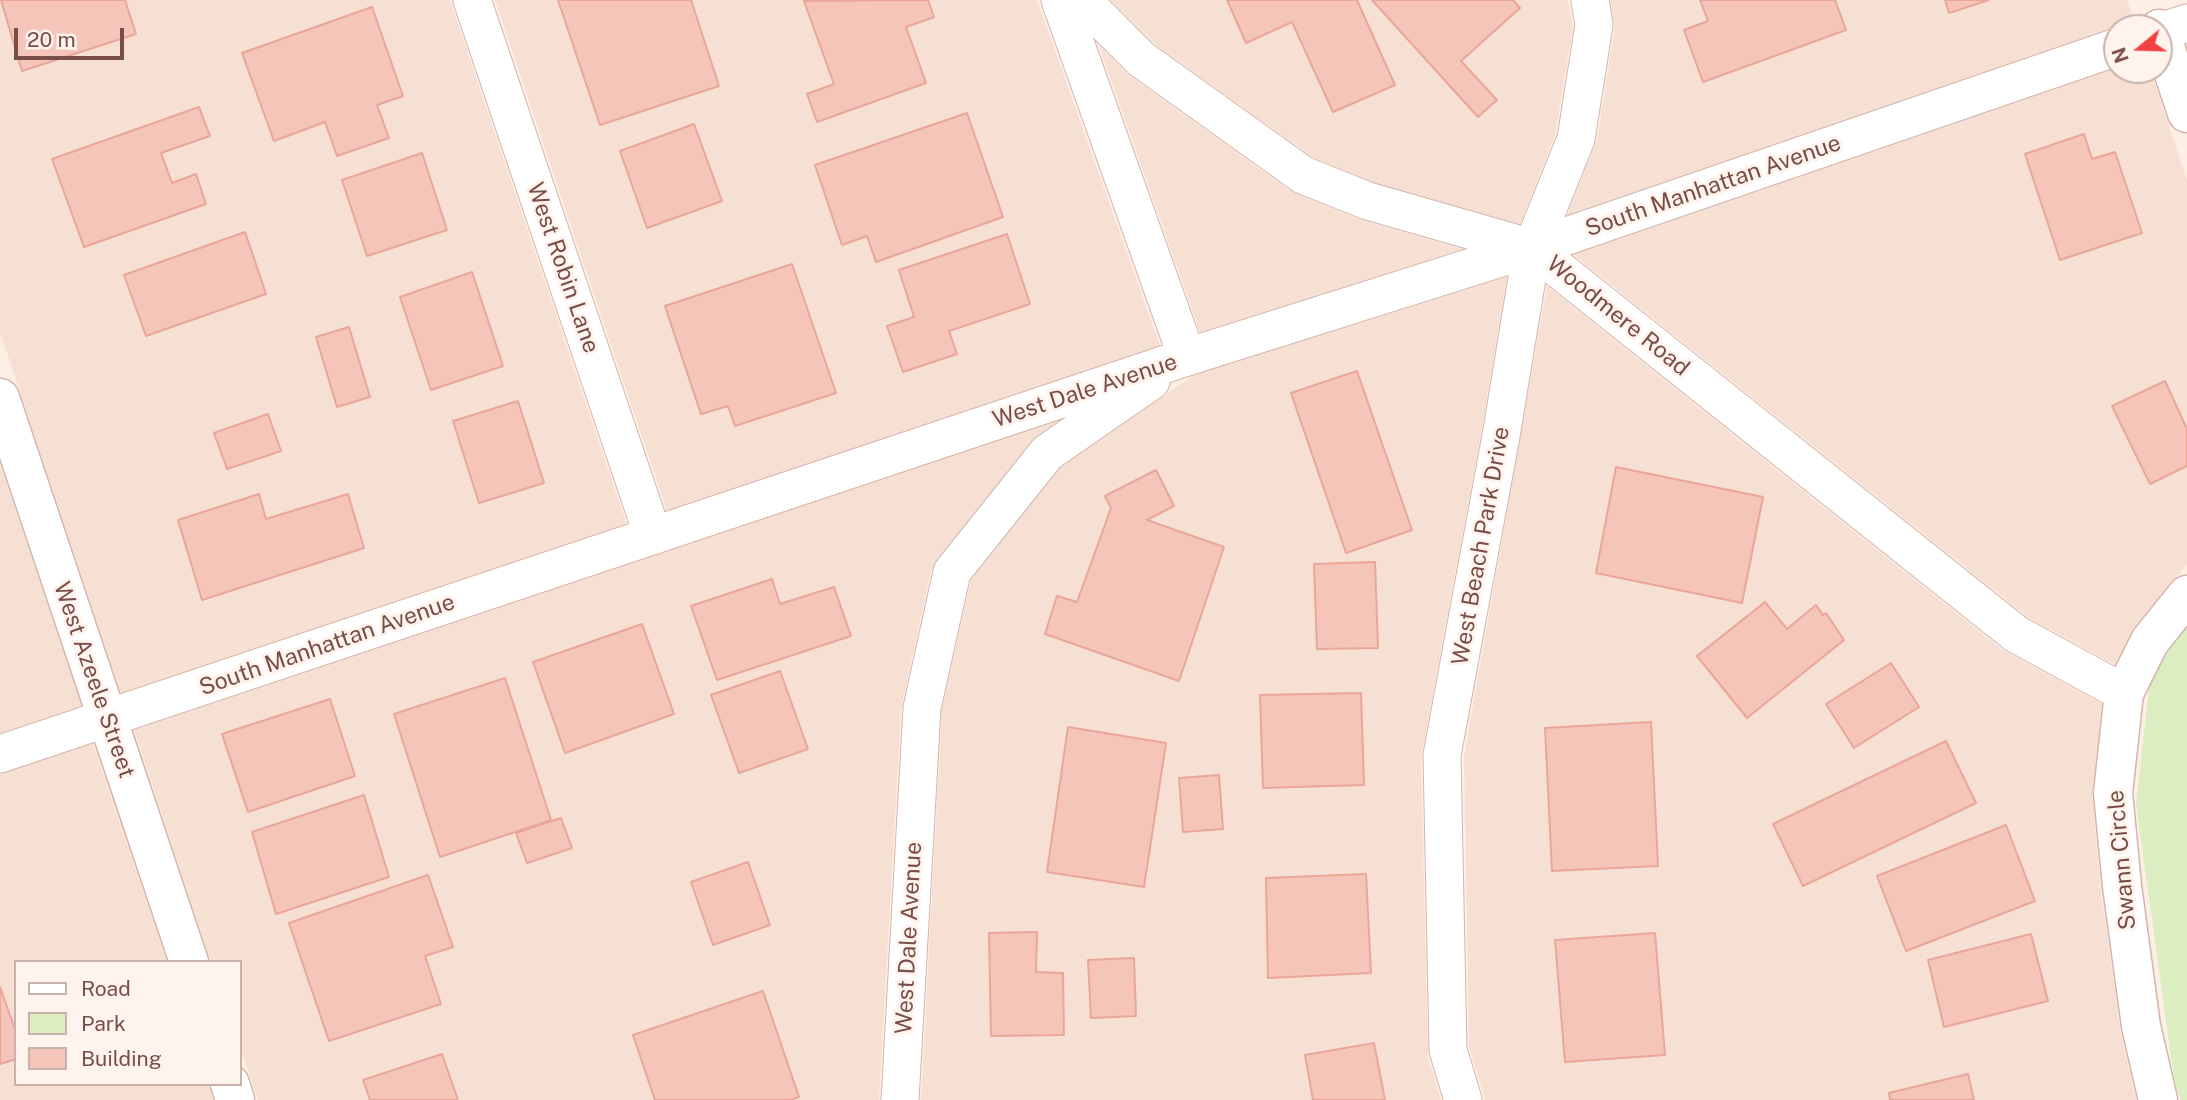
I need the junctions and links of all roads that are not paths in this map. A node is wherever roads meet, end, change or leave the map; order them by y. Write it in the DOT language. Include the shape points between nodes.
graph roads {
  1 [pos="472,0"];
  2 [pos="1060,0"];
  3 [pos="1082,0"];
  4 [pos="1590,0"];
  5 [pos="2103,52"];
  6 [pos="2173,72"];
  7 [pos="2187,113"];
  8 [pos="1532,248"];
  9 [pos="1186,357"];
  10 [pos="0,398"];
  11 [pos="653,536"];
  12 [pos="2187,595"];
  13 [pos="2124,693"];
  14 [pos="107,719"];
  15 [pos="0,754"];
  16 [pos="188,960"];
  17 [pos="900,1100"];
  18 [pos="1463,1100"];
  19 [pos="2158,1100"];
  1 -- 11 [label="street, West Robin Lane"];
  2 -- 9 [label="street"];
  3 -- 8 [label="street, Woodmere Road" via="1141,59 1303,175 1368,201"];
  4 -- 8 [label="street, West Beach Park Drive" via="1594,25 1576,139"];
  5 -- 8 [label="street, South Manhattan Avenue"];
  6 -- 7 [label="street"];
  8 -- 9 [label="street, South Manhattan Avenue"];
  8 -- 13 [label="street, Woodmere Road" via="2016,634"];
  8 -- 18 [label="street, West Beach Park Drive" via="1442,755 1448,1050"];
  9 -- 11 [label="street, West Dale Avenue"];
  9 -- 17 [label="street, West Dale Avenue" via="1046,453 952,572 922,708"];
  10 -- 14 [label="street, West Azeele Street"];
  11 -- 14 [label="street, South Manhattan Avenue"];
  12 -- 13 [label="street, Swann Circle" via="2150,641"];
  13 -- 19 [label="street, Swann Circle" via="2113,793 2141,1026"];
  14 -- 15 [label="street, South Manhattan Avenue"];
  14 -- 16 [label="street, West Azeele Street"];
}
